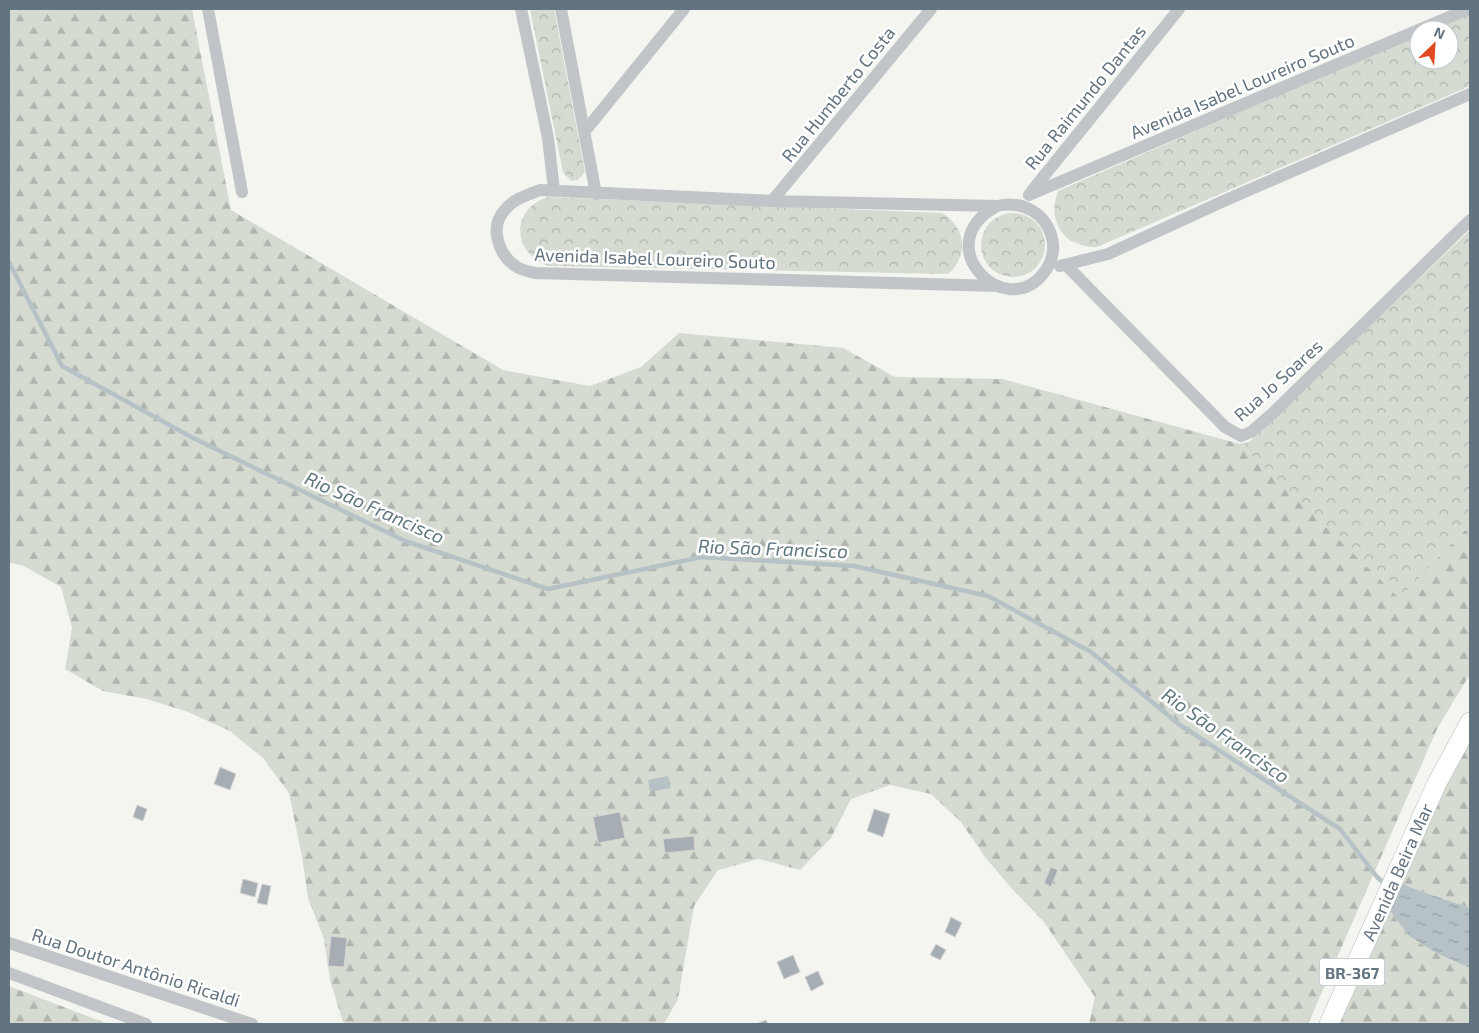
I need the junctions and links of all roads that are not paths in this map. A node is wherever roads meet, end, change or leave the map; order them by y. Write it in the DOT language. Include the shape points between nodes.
graph roads {
  1 [pos="208,9"];
  2 [pos="521,9"];
  3 [pos="561,9"];
  4 [pos="684,9"];
  5 [pos="931,9"];
  6 [pos="1180,9"];
  7 [pos="1468,9"];
  8 [pos="1470,94"];
  9 [pos="585,131"];
  10 [pos="554,190"];
  11 [pos="242,192"];
  12 [pos="596,194"];
  13 [pos="1029,195"];
  14 [pos="772,201"];
  15 [pos="1014,204"];
  16 [pos="997,206"];
  17 [pos="1470,220"];
  18 [pos="1066,265"];
  19 [pos="1048,268"];
  20 [pos="998,286"];
  21 [pos="1470,722"];
  22 [pos="9,943"];
  23 [pos="9,973"];
  24 [pos="146,1024"];
  25 [pos="252,1024"];
  26 [pos="1329,1024"];
  1 -- 11 [label="street"];
  2 -- 10 [label="street" via="548,138"];
  3 -- 9 [label="street"];
  4 -- 9 [label="street"];
  5 -- 14 [label="street, Rua Humberto Costa"];
  6 -- 13 [label="street, Rua Raimundo Dantas"];
  7 -- 13 [label="street, Avenida Isabel Loureiro Souto"];
  8 -- 18 [label="street" via="1108,254"];
  9 -- 12 [label="street"];
  10 -- 12 [label="street, Avenida Isabel Loureiro Souto"];
  10 -- 20 [label="street, Avenida Isabel Loureiro Souto" via="540,190 518,199 504,210 497,221 497,238 502,254 517,268 536,273"];
  12 -- 14 [label="street, Avenida Isabel Loureiro Souto"];
  13 -- 15 [label="street, Rua Raimundo Dantas"];
  14 -- 16 [label="street, Avenida Isabel Loureiro Souto"];
  15 -- 16 [label="street, Avenida Isabel Loureiro Souto"];
  15 -- 19 [label="street" via="1034,212 1049,227 1053,248"];
  16 -- 20 [label="street" via="984,213 974,225 969,246 974,268 984,280"];
  17 -- 18 [label="street, Rua Jo Soares" via="1274,412 1251,432 1241,436 1225,427"];
  18 -- 19 [label="street"];
  19 -- 20 [label="street, Avenida Isabel Loureiro Souto" via="1026,286 1009,289"];
  21 -- 26 [label="main road, Avenida Beira Mar / BR-367" via="1437,783"];
  22 -- 25 [label="street, Rua Doutor Antônio Ricaldi"];
  23 -- 24 [label="street"];
}
